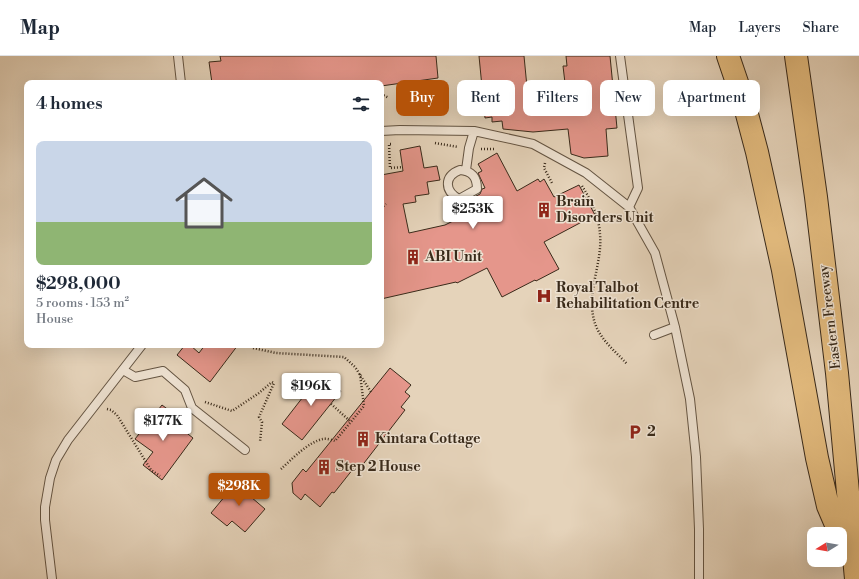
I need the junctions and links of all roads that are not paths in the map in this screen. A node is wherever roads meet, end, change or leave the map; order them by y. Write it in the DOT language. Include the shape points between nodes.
graph roads {
  1 [pos="178,56"];
  2 [pos="620,56"];
  3 [pos="728,56"];
  4 [pos="796,56"];
  5 [pos="181,80"];
  6 [pos="384,131"];
  7 [pos="474,131"];
  8 [pos="466,170"];
  9 [pos="629,207"];
  10 [pos="675,327"];
  11 [pos="654,335"];
  12 [pos="140,348"];
  13 [pos="123,370"];
  14 [pos="245,450"];
  15 [pos="837,527"];
  16 [pos="847,552"];
  17 [pos="856,576"];
  18 [pos="52,579"];
  19 [pos="699,579"];
  1 -- 5 [label="lane"];
  2 -- 9 [label="lane" via="638,188"];
  3 -- 15 [label="highway" via="759,159 783,270 817,458 828,506"];
  4 -- 17 [label="highway, Eastern Freeway" via="837,373"];
  6 -- 7 [label="lane"];
  7 -- 8 [label="lane"];
  7 -- 9 [label="lane" via="534,144 586,173"];
  9 -- 10 [label="lane" via="655,253"];
  10 -- 11 [label="lane"];
  10 -- 19 [label="lane" via="690,399 696,457"];
  12 -- 13 [label="lane"];
  13 -- 14 [label="lane" via="135,376 163,371 185,390 192,408"];
  13 -- 18 [label="lane" via="68,440 56,460 45,507"];
  16 -- 17 [label="highway"];
}
